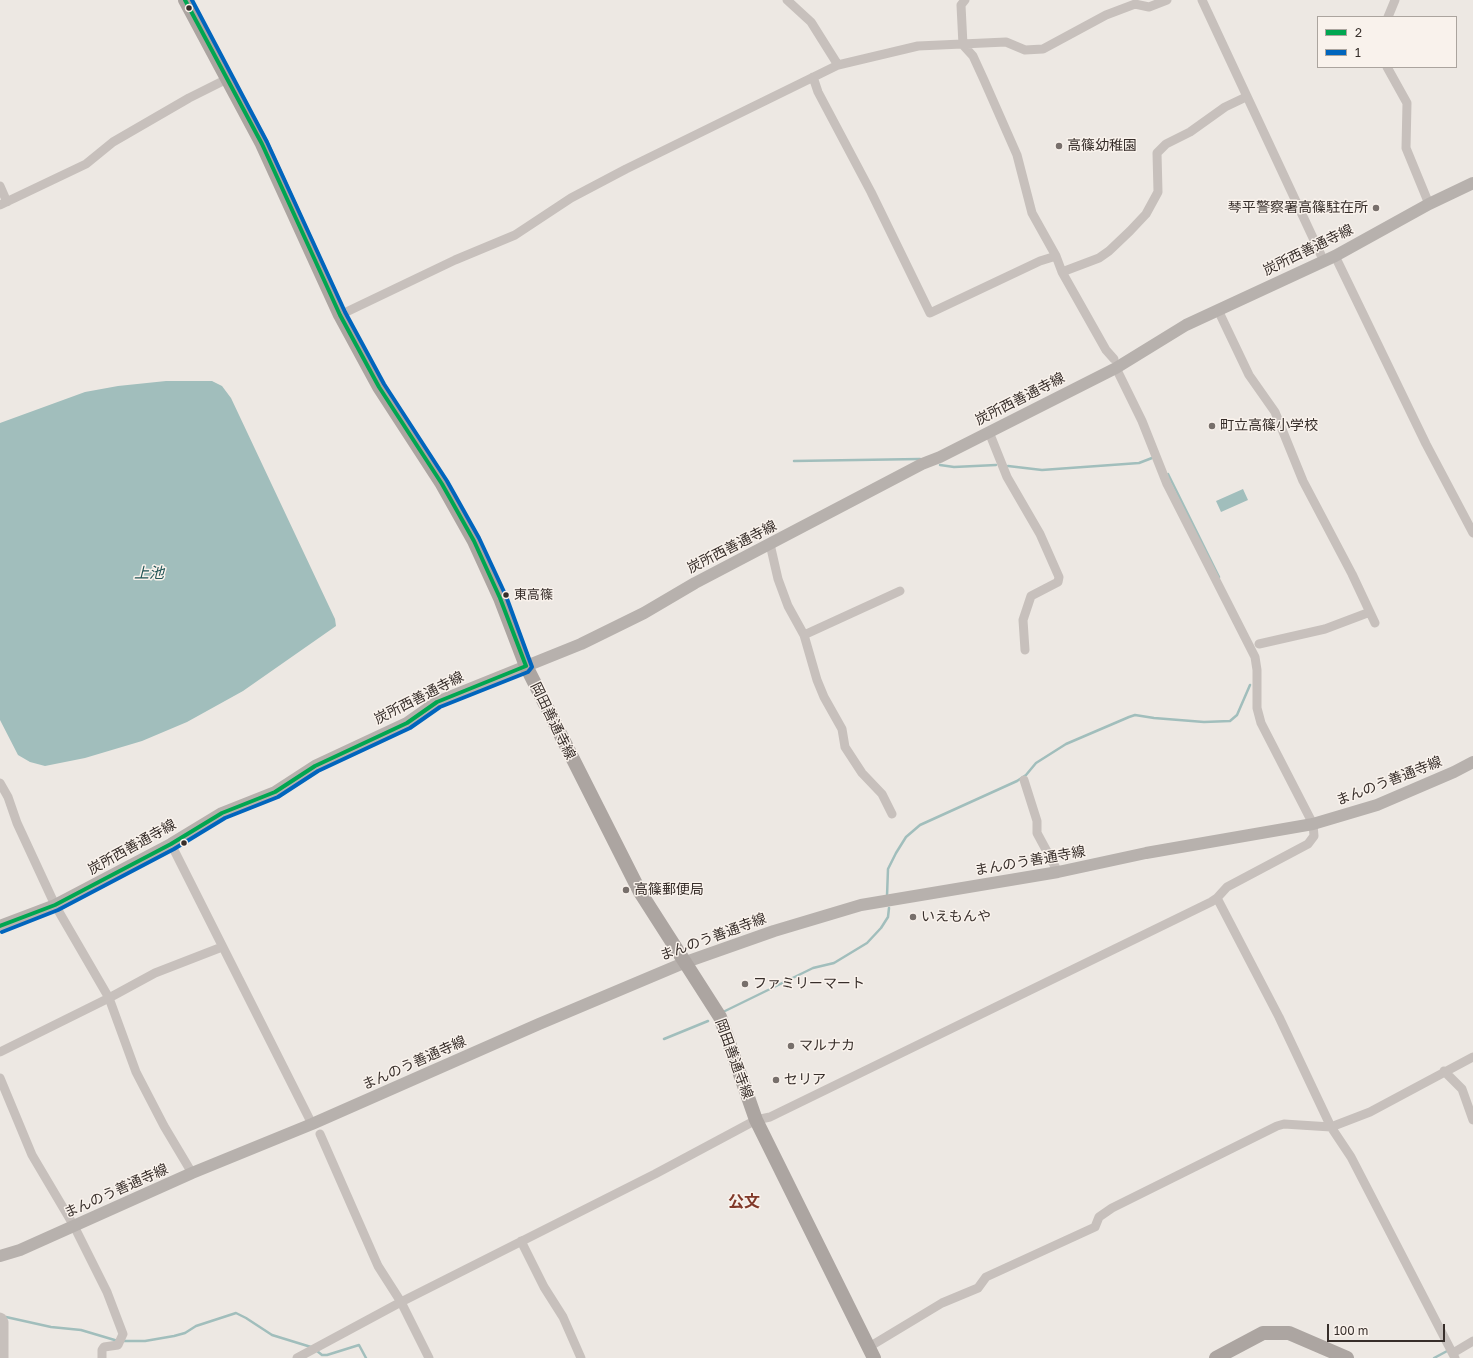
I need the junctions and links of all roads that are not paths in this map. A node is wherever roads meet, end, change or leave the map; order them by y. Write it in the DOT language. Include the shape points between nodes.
graph roads {
  1 [pos="185,0"];
  2 [pos="787,0"];
  3 [pos="965,0"];
  4 [pos="1166,0"];
  5 [pos="1202,0"];
  6 [pos="1395,0"];
  7 [pos="1388,16"];
  8 [pos="963,44"];
  9 [pos="838,65"];
  10 [pos="1388,68"];
  11 [pos="813,78"];
  12 [pos="227,79"];
  13 [pos="1246,97"];
  14 [pos="1473,183"];
  15 [pos="0,186"];
  16 [pos="3,203"];
  17 [pos="1429,204"];
  18 [pos="1322,255"];
  19 [pos="1056,256"];
  20 [pos="1335,256"];
  21 [pos="1062,272"];
  22 [pos="1218,310"];
  23 [pos="340,316"];
  24 [pos="1115,363"];
  25 [pos="989,432"];
  26 [pos="1473,533"];
  27 [pos="770,544"];
  28 [pos="900,591"];
  29 [pos="1370,612"];
  30 [pos="1375,623"];
  31 [pos="804,635"];
  32 [pos="1259,644"];
  33 [pos="1025,650"];
  34 [pos="526,666"];
  35 [pos="1473,762"];
  36 [pos="1024,780"];
  37 [pos="0,783"];
  38 [pos="892,814"];
  39 [pos="1313,824"];
  40 [pos="171,844"];
  41 [pos="1058,872"];
  42 [pos="1217,898"];
  43 [pos="55,905"];
  44 [pos="0,926"];
  45 [pos="222,948"];
  46 [pos="686,962"];
  47 [pos="109,998"];
  48 [pos="0,1052"];
  49 [pos="1473,1057"];
  50 [pos="1444,1071"];
  51 [pos="0,1078"];
  52 [pos="756,1120"];
  53 [pos="1473,1120"];
  54 [pos="1331,1127"];
  55 [pos="316,1129"];
  56 [pos="192,1173"];
  57 [pos="74,1226"];
  58 [pos="521,1241"];
  59 [pos="0,1256"];
  60 [pos="401,1302"];
  61 [pos="0,1318"];
  62 [pos="1473,1341"];
  63 [pos="872,1352"];
  64 [pos="1454,1355"];
  65 [pos="4,1358"];
  66 [pos="102,1358"];
  67 [pos="297,1358"];
  68 [pos="429,1358"];
  69 [pos="581,1358"];
  70 [pos="1216,1358"];
  71 [pos="1348,1358"];
  1 -- 12 [label="main road, 岡田善通寺線"];
  2 -- 9 [label="street" via="811,22"];
  3 -- 8 [label="street" via="961,5"];
  4 -- 8 [label="street" via="1149,7 1135,4 1106,15 1043,49 1025,50 1006,42"];
  5 -- 13 [label="street"];
  6 -- 7 [label="street"];
  8 -- 9 [label="street" via="918,46"];
  8 -- 19 [label="street" via="973,56 1017,155 1032,213"];
  9 -- 11 [label="street"];
  10 -- 17 [label="street" via="1407,103 1406,148"];
  11 -- 19 [label="street" via="930,313 1040,261"];
  11 -- 23 [label="street" via="626,169 571,198 515,235 455,260"];
  12 -- 16 [label="street" via="113,142 86,164"];
  12 -- 23 [label="main road, 岡田善通寺線" via="262,144"];
  13 -- 18 [label="street"];
  13 -- 21 [label="street" via="1166,144 1157,153 1158,192 1146,214 1099,258"];
  14 -- 17 [label="main road, 炭所西善通寺線"];
  15 -- 16 [label="street"];
  17 -- 20 [label="main road, 炭所西善通寺線"];
  19 -- 21 [label="street"];
  20 -- 22 [label="main road, 炭所西善通寺線"];
  20 -- 26 [label="street" via="1426,444"];
  21 -- 24 [label="street"];
  22 -- 24 [label="main road, 炭所西善通寺線"];
  22 -- 29 [label="street" via="1249,375 1275,412 1303,482"];
  23 -- 34 [label="main road, 岡田善通寺線" via="379,387 442,484 474,541 500,598"];
  24 -- 25 [label="main road, 炭所西善通寺線"];
  24 -- 39 [label="street" via="1142,420 1167,484 1255,657 1256,708 1261,723"];
  25 -- 27 [label="main road, 炭所西善通寺線" via="922,464"];
  25 -- 33 [label="street" via="1007,477 1040,534 1059,577 1058,582 1031,596 1023,620"];
  27 -- 31 [label="street" via="778,579 788,606"];
  27 -- 34 [label="main road, 炭所西善通寺線" via="644,613 580,644"];
  28 -- 31 [label="street"];
  29 -- 30 [label="street"];
  29 -- 32 [label="street" via="1325,629"];
  31 -- 38 [label="street" via="817,680 842,729 845,747 862,773 882,794"];
  34 -- 40 [label="main road, 炭所西善通寺線" via="437,702 407,723 315,766 275,792 222,813"];
  34 -- 46 [label="main road, 岡田善通寺線" via="640,892"];
  35 -- 39 [label="main road, まんのう善通寺線" via="1377,805"];
  36 -- 41 [label="street" via="1037,821 1037,833"];
  37 -- 43 [label="street"];
  39 -- 41 [label="main road, まんのう善通寺線"];
  39 -- 42 [label="street" via="1314,836 1308,844 1227,887"];
  40 -- 43 [label="main road, 炭所西善通寺線"];
  40 -- 45 [label="street"];
  41 -- 46 [label="main road, まんのう善通寺線" via="861,905 774,931"];
  42 -- 52 [label="street" via="777,1114"];
  42 -- 54 [label="street" via="1279,1017"];
  43 -- 44 [label="main road, 炭所西善通寺線"];
  43 -- 47 [label="street"];
  45 -- 47 [label="street" via="155,973"];
  45 -- 55 [label="street"];
  46 -- 52 [label="main road, 岡田善通寺線" via="720,1017"];
  46 -- 55 [label="main road, まんのう善通寺線" via="539,1024"];
  47 -- 48 [label="street"];
  47 -- 56 [label="street" via="136,1072"];
  49 -- 50 [label="street"];
  50 -- 53 [label="street" via="1462,1089"];
  50 -- 54 [label="street" via="1370,1112"];
  51 -- 57 [label="street" via="32,1155"];
  52 -- 58 [label="street"];
  52 -- 63 [label="main road, 岡田善通寺線"];
  54 -- 63 [label="street" via="1284,1124 1277,1126 1112,1208 1099,1217 1095,1227 986,1277 978,1288 942,1303"];
  54 -- 64 [label="street" via="1351,1157"];
  55 -- 56 [label="main road, まんのう善通寺線"];
  55 -- 60 [label="street" via="378,1266"];
  56 -- 57 [label="main road, まんのう善通寺線"];
  57 -- 59 [label="main road, まんのう善通寺線"];
  57 -- 66 [label="street" via="107,1292 123,1334 118,1345 104,1347"];
  58 -- 60 [label="street"];
  58 -- 69 [label="street"];
  60 -- 67 [label="street"];
  60 -- 68 [label="street"];
  61 -- 65 [label="street" via="4,1322"];
  62 -- 64 [label="street"];
  70 -- 71 [label="main road" via="1263,1333 1290,1332"];
}
